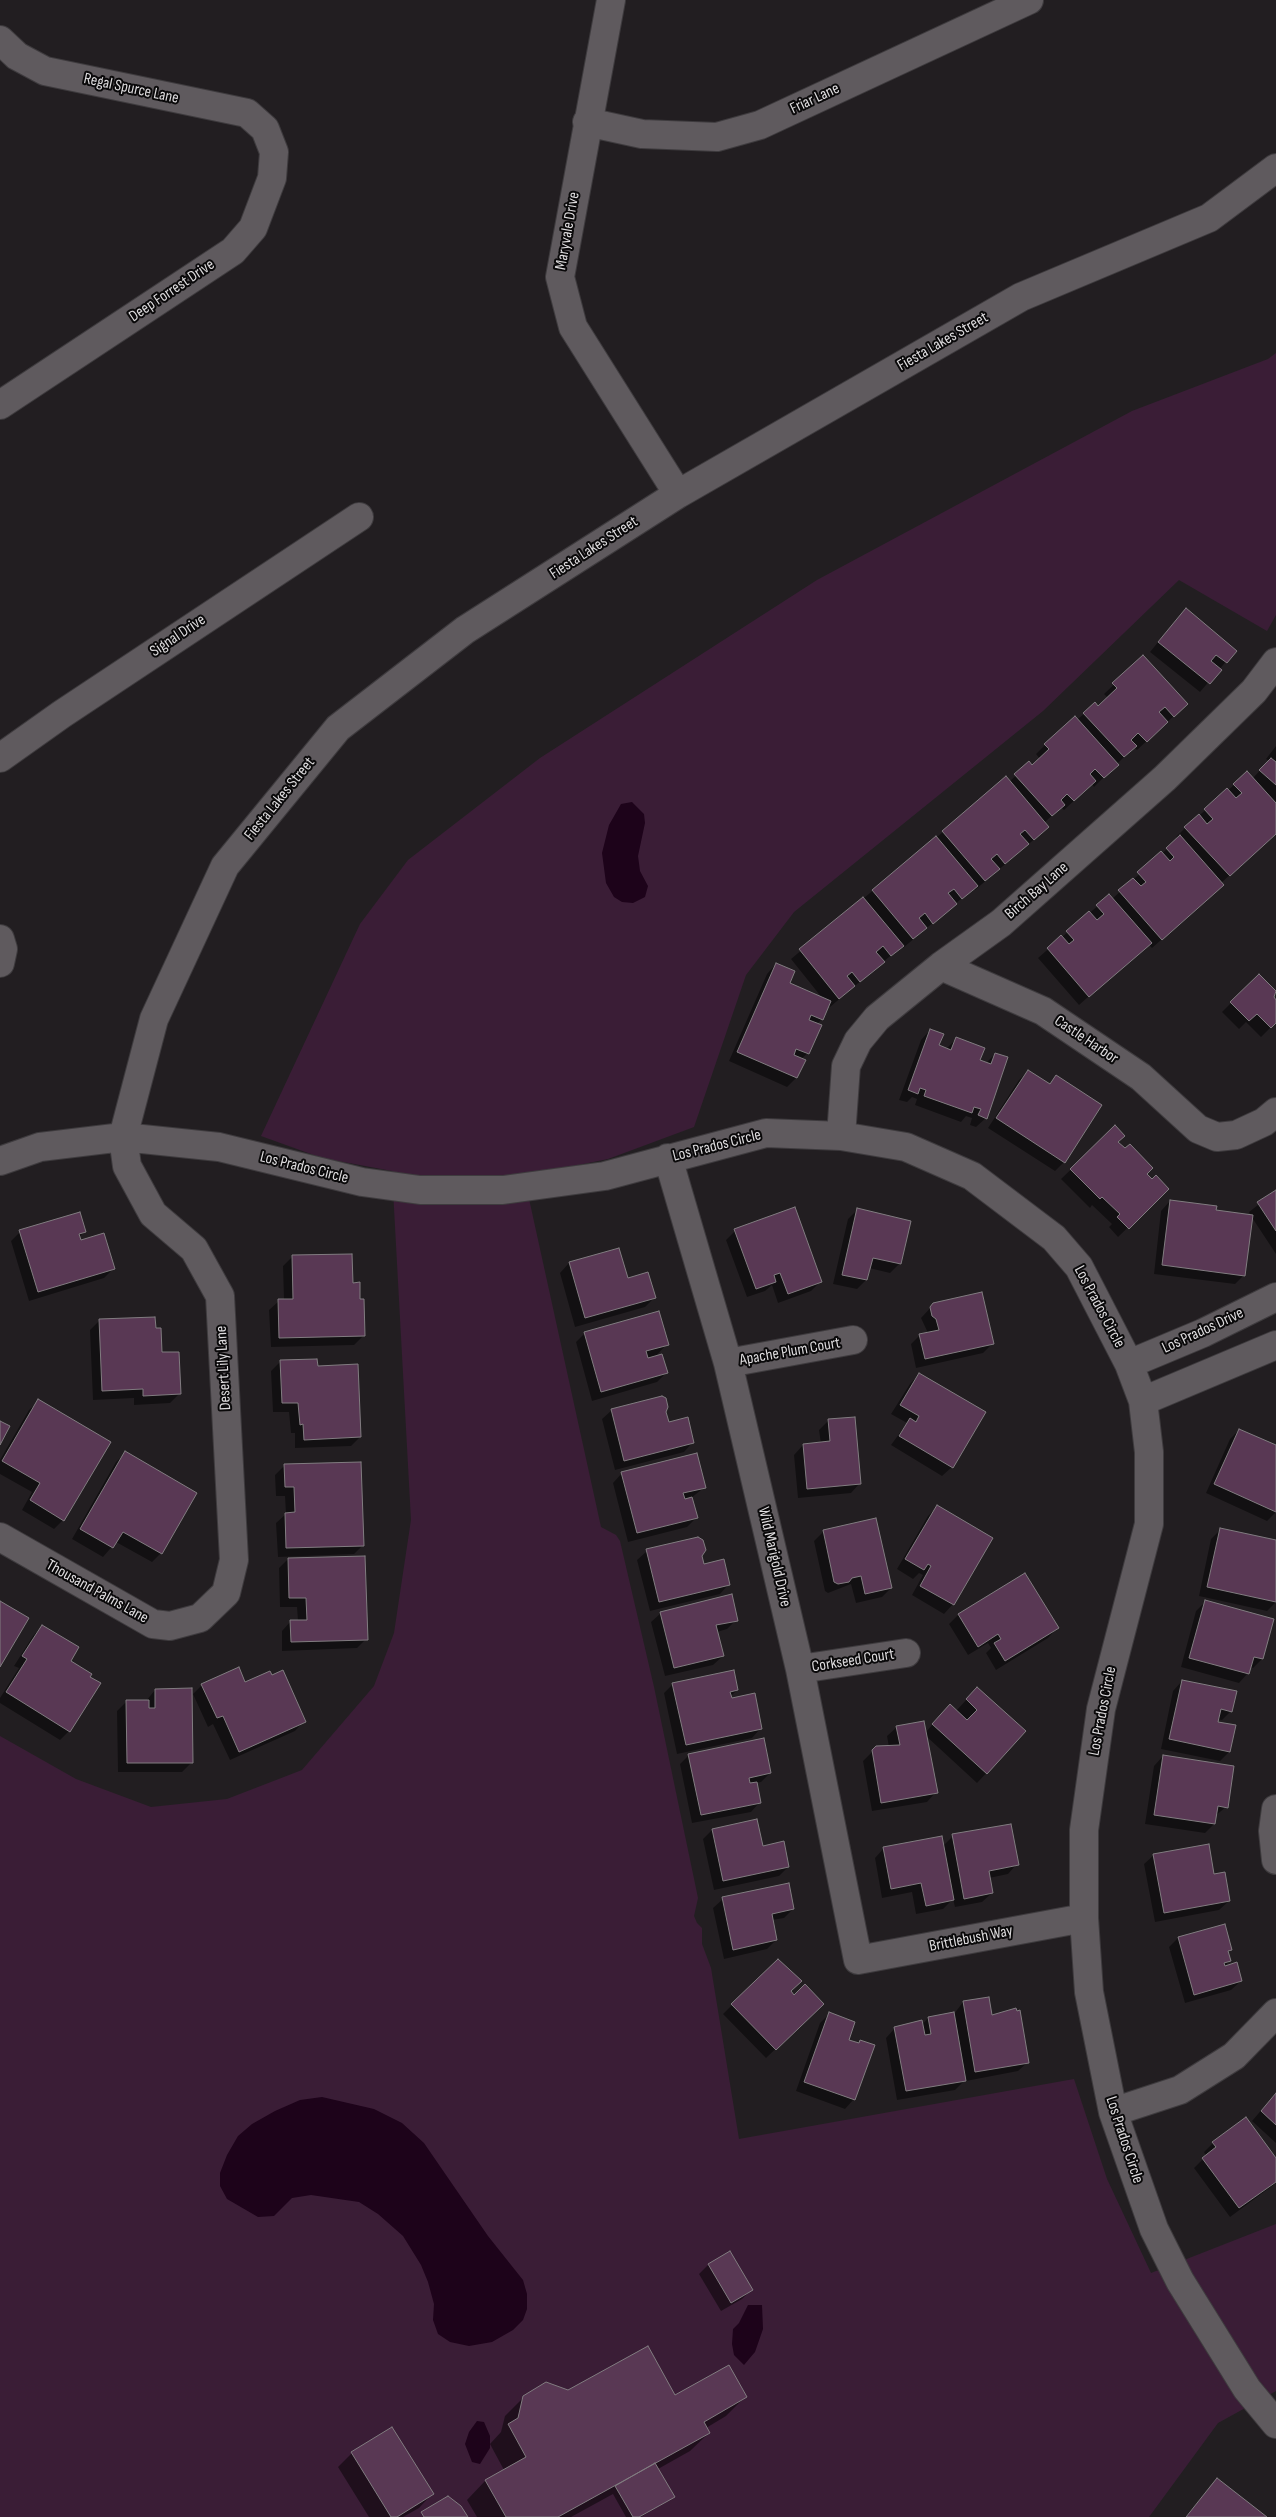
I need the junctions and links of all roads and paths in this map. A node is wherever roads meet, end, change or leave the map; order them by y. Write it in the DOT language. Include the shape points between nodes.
graph roads {
  1 [pos="611,0"];
  2 [pos="1029,0"];
  3 [pos="0,40"];
  4 [pos="587,122"];
  5 [pos="265,129"];
  6 [pos="1276,168"];
  7 [pos="0,405"];
  8 [pos="678,494"];
  9 [pos="359,517"];
  10 [pos="1276,662"];
  11 [pos="0,758"];
  12 [pos="0,939"];
  13 [pos="0,963"];
  14 [pos="941,966"];
  15 [pos="1276,1112"];
  16 [pos="840,1136"];
  17 [pos="123,1138"];
  18 [pos="668,1158"];
  19 [pos="0,1161"];
  20 [pos="1276,1296"];
  21 [pos="853,1340"];
  22 [pos="1276,1345"];
  23 [pos="728,1363"];
  24 [pos="1129,1364"];
  25 [pos="1143,1401"];
  26 [pos="0,1537"];
  27 [pos="200,1618"];
  28 [pos="906,1653"];
  29 [pos="800,1669"];
  30 [pos="1276,1809"];
  31 [pos="1276,1860"];
  32 [pos="1084,1918"];
  33 [pos="858,1960"];
  34 [pos="1276,2013"];
  35 [pos="1113,2112"];
  36 [pos="1276,2424"];
  1 -- 4 [label="street, Maryvale Drive"];
  2 -- 4 [label="street, Friar Lane" via="760,125 717,137 642,134"];
  3 -- 5 [label="street, Regal Spurce Lane" via="18,56 45,71 247,113"];
  4 -- 8 [label="street, Maryvale Drive" via="560,277 573,327"];
  5 -- 7 [label="street, Deep Forrest Drive" via="274,152 272,178 254,228 233,251"];
  6 -- 8 [label="street, Fiesta Lakes Street" via="1209,218 1020,297"];
  8 -- 17 [label="street, Fiesta Lakes Street" via="465,630 338,728 225,866 154,1020"];
  9 -- 11 [label="street, Signal Drive"];
  10 -- 14 [label="street, Birch Bay Lane" via="1254,691 1165,778 1000,923"];
  12 -- 13 [label="street" via="3,949"];
  14 -- 15 [label="street, Castle Harbor" via="1043,1011 1141,1077 1198,1129 1217,1137 1236,1135 1264,1122"];
  14 -- 16 [label="street, Birch Bay Lane" via="877,1018 858,1041 846,1066"];
  16 -- 18 [label="street, Los Prados Circle" via="766,1133"];
  16 -- 24 [label="street, Los Prados Circle" via="906,1147 972,1176 1054,1238 1079,1267"];
  17 -- 18 [label="street, Los Prados Circle" via="219,1147 362,1182 420,1190 503,1190 605,1176"];
  17 -- 19 [label="street, Los Prados Circle" via="40,1147"];
  17 -- 27 [label="street, Desert Lily Lane" via="127,1166 153,1214 194,1249 220,1296 234,1560 226,1593"];
  18 -- 23 [label="street, Wild Marigold Drive"];
  20 -- 24 [label="street, Los Prados Drive" via="1203,1333"];
  21 -- 23 [label="street, Apache Plum Court"];
  22 -- 25 [label="street"];
  23 -- 29 [label="street, Wild Marigold Drive"];
  24 -- 25 [label="street, Los Prados Circle"];
  25 -- 32 [label="street, Los Prados Circle" via="1149,1452 1149,1524 1101,1709 1084,1830"];
  26 -- 27 [label="street, Thousand Palms Lane" via="153,1624 170,1626"];
  28 -- 29 [label="street, Corkseed Court"];
  29 -- 33 [label="street, Wild Marigold Drive"];
  30 -- 31 [label="street" via="1273,1831"];
  32 -- 33 [label="street, Brittlebush Way"];
  32 -- 35 [label="street, Los Prados Circle" via="1089,1992"];
  34 -- 35 [label="street" via="1234,2056 1180,2090"];
  35 -- 36 [label="street, Los Prados Circle" via="1154,2229 1180,2282 1246,2388"];
}
